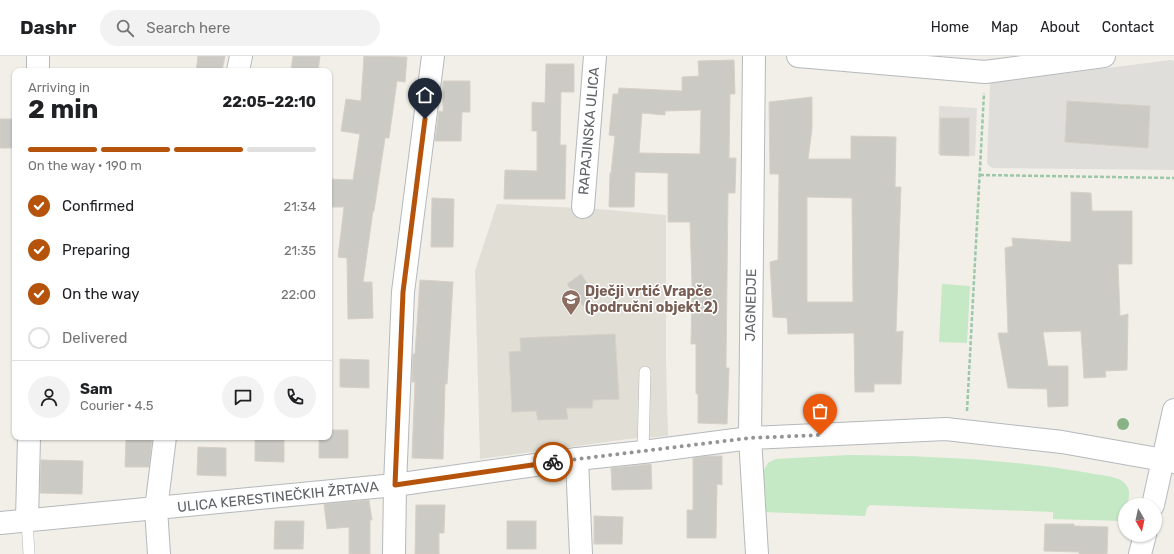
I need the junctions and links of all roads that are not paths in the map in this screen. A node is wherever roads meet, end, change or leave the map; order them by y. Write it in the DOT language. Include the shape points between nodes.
graph roads {
  1 [pos="38,56"];
  2 [pos="241,56"];
  3 [pos="433,56"];
  4 [pos="595,56"];
  5 [pos="754,56"];
  6 [pos="798,56"];
  7 [pos="1104,56"];
  8 [pos="38,68"];
  9 [pos="239,68"];
  10 [pos="583,206"];
  11 [pos="645,372"];
  12 [pos="1174,410"];
  13 [pos="750,438"];
  14 [pos="29,440"];
  15 [pos="165,440"];
  16 [pos="643,452"];
  17 [pos="577,459"];
  18 [pos="1169,461"];
  19 [pos="395,485"];
  20 [pos="1156,498"];
  21 [pos="156,509"];
  22 [pos="27,520"];
  23 [pos="0,523"];
  24 [pos="1143,542"];
  25 [pos="29,554"];
  26 [pos="159,554"];
  27 [pos="394,554"];
  28 [pos="581,554"];
  29 [pos="757,554"];
  30 [pos="1140,554"];
  1 -- 8 [label="street"];
  2 -- 9 [label="street"];
  3 -- 19 [label="street" via="403,292"];
  4 -- 10 [label="street, RAPAJINSKA ULICA"];
  5 -- 13 [label="street, JAGNEDJE"];
  6 -- 7 [label="street" via="986,72"];
  11 -- 16 [label="lane"];
  12 -- 18 [label="street"];
  13 -- 16 [label="street, ULICA KERESTINEČKIH ŽRTAVA"];
  13 -- 18 [label="street, ULICA KERESTINEČKIH ŽRTAVA" via="946,429 1062,442"];
  13 -- 29 [label="street, JAGNEDJE"];
  14 -- 22 [label="street"];
  15 -- 21 [label="street"];
  16 -- 17 [label="street, ULICA KERESTINEČKIH ŽRTAVA"];
  17 -- 19 [label="street, ULICA KERESTINEČKIH ŽRTAVA"];
  17 -- 28 [label="street"];
  18 -- 20 [label="street"];
  19 -- 21 [label="street, ULICA KERESTINEČKIH ŽRTAVA"];
  19 -- 27 [label="street"];
  21 -- 22 [label="street, ULICA KERESTINEČKIH ŽRTAVA"];
  21 -- 26 [label="street"];
  22 -- 23 [label="street, ULICA KERESTINEČKIH ŽRTAVA"];
  22 -- 25 [label="lane"];
  24 -- 30 [label="street"];
}
